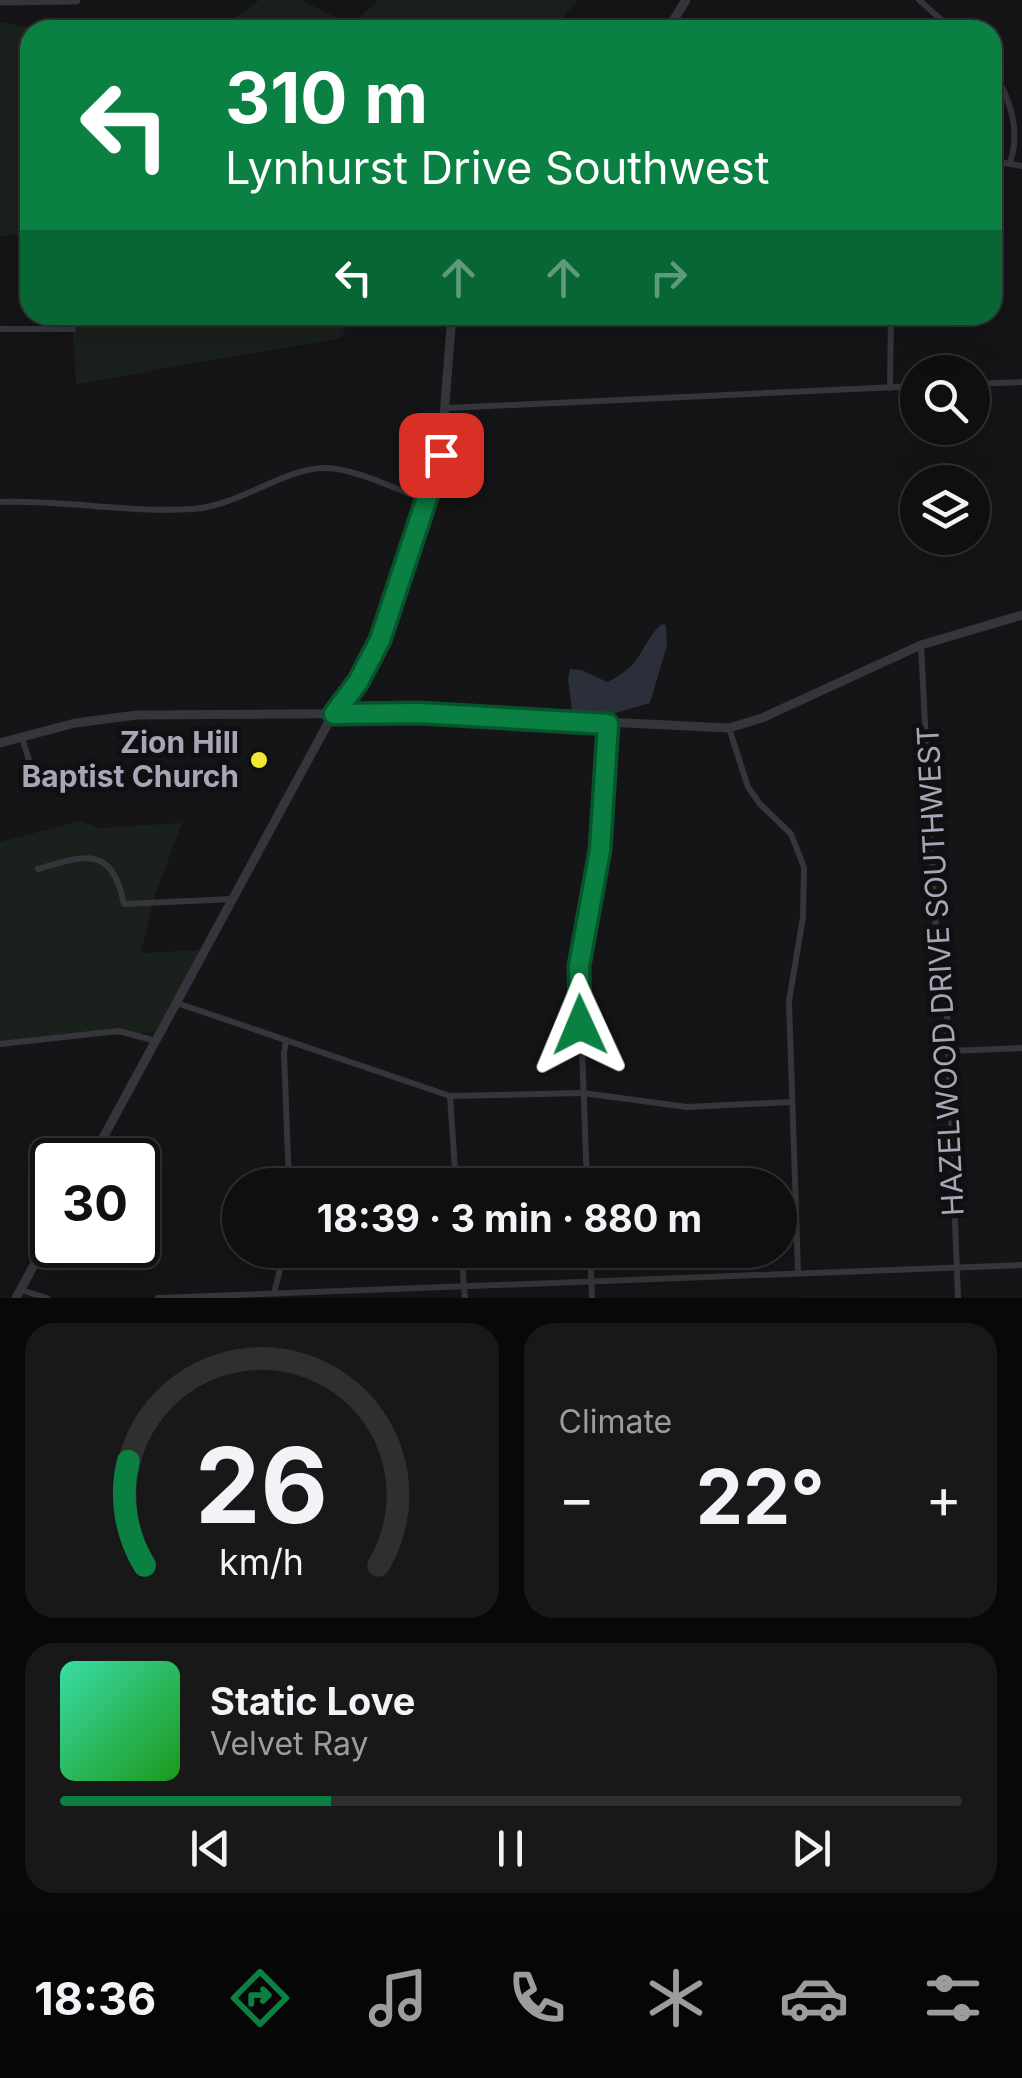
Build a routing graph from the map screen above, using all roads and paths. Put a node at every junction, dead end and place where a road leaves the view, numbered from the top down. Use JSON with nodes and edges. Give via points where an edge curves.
{"nodes":[{"id":1,"x":76,"y":0,"type":"edge"},
{"id":2,"x":919,"y":0,"type":"edge"},
{"id":3,"x":23,"y":1,"type":"edge"},
{"id":4,"x":0,"y":2,"type":"edge"},
{"id":5,"x":942,"y":20,"type":"edge"},
{"id":6,"x":1002,"y":89,"type":"edge"},
{"id":7,"x":1002,"y":162,"type":"edge"},
{"id":8,"x":1010,"y":162,"type":"junction"},
{"id":9,"x":1022,"y":166,"type":"edge"},
{"id":10,"x":451,"y":325,"type":"edge"},
{"id":11,"x":891,"y":325,"type":"edge"},
{"id":12,"x":0,"y":329,"type":"edge"},
{"id":13,"x":72,"y":329,"type":"dead end"},
{"id":14,"x":1022,"y":382,"type":"edge"},
{"id":15,"x":990,"y":383,"type":"edge"},
{"id":16,"x":900,"y":387,"type":"edge"},
{"id":17,"x":890,"y":388,"type":"junction"},
{"id":18,"x":447,"y":408,"type":"junction"},
{"id":19,"x":0,"y":502,"type":"edge"},
{"id":20,"x":428,"y":502,"type":"junction"},
{"id":21,"x":1022,"y":614,"type":"edge"},
{"id":22,"x":921,"y":645,"type":"junction"},
{"id":23,"x":334,"y":714,"type":"junction"},
{"id":24,"x":608,"y":724,"type":"junction"},
{"id":25,"x":729,"y":728,"type":"junction"},
{"id":26,"x":22,"y":737,"type":"junction"},
{"id":27,"x":0,"y":744,"type":"edge"},
{"id":28,"x":36,"y":784,"type":"dead end"},
{"id":29,"x":38,"y":868,"type":"dead end"},
{"id":30,"x":234,"y":899,"type":"junction"},
{"id":31,"x":177,"y":1003,"type":"junction"},
{"id":32,"x":156,"y":1041,"type":"junction"},
{"id":33,"x":286,"y":1041,"type":"junction"},
{"id":34,"x":0,"y":1044,"type":"edge"},
{"id":35,"x":1022,"y":1048,"type":"edge"},
{"id":36,"x":949,"y":1051,"type":"junction"},
{"id":37,"x":583,"y":1093,"type":"junction"},
{"id":38,"x":450,"y":1096,"type":"junction"},
{"id":39,"x":791,"y":1102,"type":"junction"},
{"id":40,"x":103,"y":1138,"type":"edge"},
{"id":41,"x":288,"y":1168,"type":"edge"},
{"id":42,"x":455,"y":1168,"type":"edge"},
{"id":43,"x":586,"y":1168,"type":"edge"},
{"id":44,"x":1022,"y":1264,"type":"edge"},
{"id":45,"x":958,"y":1267,"type":"junction"},
{"id":46,"x":33,"y":1268,"type":"edge"},
{"id":47,"x":281,"y":1268,"type":"edge"},
{"id":48,"x":462,"y":1268,"type":"edge"},
{"id":49,"x":591,"y":1268,"type":"edge"},
{"id":50,"x":798,"y":1271,"type":"junction"},
{"id":51,"x":591,"y":1281,"type":"junction"},
{"id":52,"x":464,"y":1286,"type":"junction"},
{"id":53,"x":19,"y":1294,"type":"edge"},
{"id":54,"x":274,"y":1294,"type":"junction"},
{"id":55,"x":47,"y":1298,"type":"edge"},
{"id":56,"x":158,"y":1298,"type":"edge"},
{"id":57,"x":465,"y":1298,"type":"edge"},
{"id":58,"x":592,"y":1298,"type":"edge"},
{"id":59,"x":958,"y":1298,"type":"edge"}],
"edges":[{"from":1,"to":3,"type":"street"},
{"from":2,"to":5,"type":"street"},
{"from":3,"to":4,"type":"street"},
{"from":6,"to":8,"type":"street","via":[[1014,123]]},
{"from":7,"to":8,"type":"street"},
{"from":8,"to":9,"type":"street"},
{"from":10,"to":18,"type":"street"},
{"from":11,"to":17,"type":"street"},
{"from":12,"to":13,"type":"street"},
{"from":14,"to":15,"type":"street"},
{"from":16,"to":17,"type":"street"},
{"from":17,"to":18,"type":"street"},
{"from":18,"to":20,"type":"street"},
{"from":19,"to":20,"type":"street","via":[[195,509],[324,468]]},
{"from":20,"to":23,"type":"street","via":[[371,660]]},
{"from":21,"to":22,"type":"street"},
{"from":22,"to":25,"type":"street"},
{"from":22,"to":36,"type":"street","name":"HAZELWOOD DRIVE SOUTHWEST"},
{"from":23,"to":24,"type":"street"},
{"from":23,"to":26,"type":"street","via":[[137,715]]},
{"from":23,"to":30,"type":"street"},
{"from":24,"to":25,"type":"street"},
{"from":24,"to":37,"type":"street","via":[[600,850],[579,966]]},
{"from":25,"to":39,"type":"street","via":[[748,787],[792,834],[804,867],[789,1001]]},
{"from":26,"to":27,"type":"street"},
{"from":26,"to":28,"type":"street"},
{"from":29,"to":30,"type":"street","via":[[82,856],[100,860],[119,880],[124,904]]},
{"from":30,"to":31,"type":"street"},
{"from":31,"to":32,"type":"street"},
{"from":31,"to":33,"type":"street"},
{"from":32,"to":34,"type":"street","via":[[119,1031]]},
{"from":32,"to":40,"type":"street"},
{"from":33,"to":38,"type":"street"},
{"from":33,"to":41,"type":"street"},
{"from":35,"to":36,"type":"street"},
{"from":36,"to":45,"type":"street","name":"HAZELWOOD DRIVE SOUTHWEST"},
{"from":37,"to":38,"type":"street"},
{"from":37,"to":39,"type":"street","via":[[687,1107]]},
{"from":37,"to":43,"type":"street"},
{"from":38,"to":42,"type":"street"},
{"from":39,"to":50,"type":"street"},
{"from":44,"to":45,"type":"street"},
{"from":45,"to":50,"type":"street"},
{"from":45,"to":59,"type":"street","name":"HAZELWOOD DRIVE SOUTHWEST"},
{"from":46,"to":53,"type":"street"},
{"from":47,"to":54,"type":"street"},
{"from":48,"to":52,"type":"street"},
{"from":49,"to":51,"type":"street"},
{"from":50,"to":51,"type":"street"},
{"from":51,"to":52,"type":"street"},
{"from":51,"to":58,"type":"street"},
{"from":52,"to":54,"type":"street"},
{"from":52,"to":57,"type":"street"},
{"from":53,"to":55,"type":"street"},
{"from":54,"to":56,"type":"street"}]}
